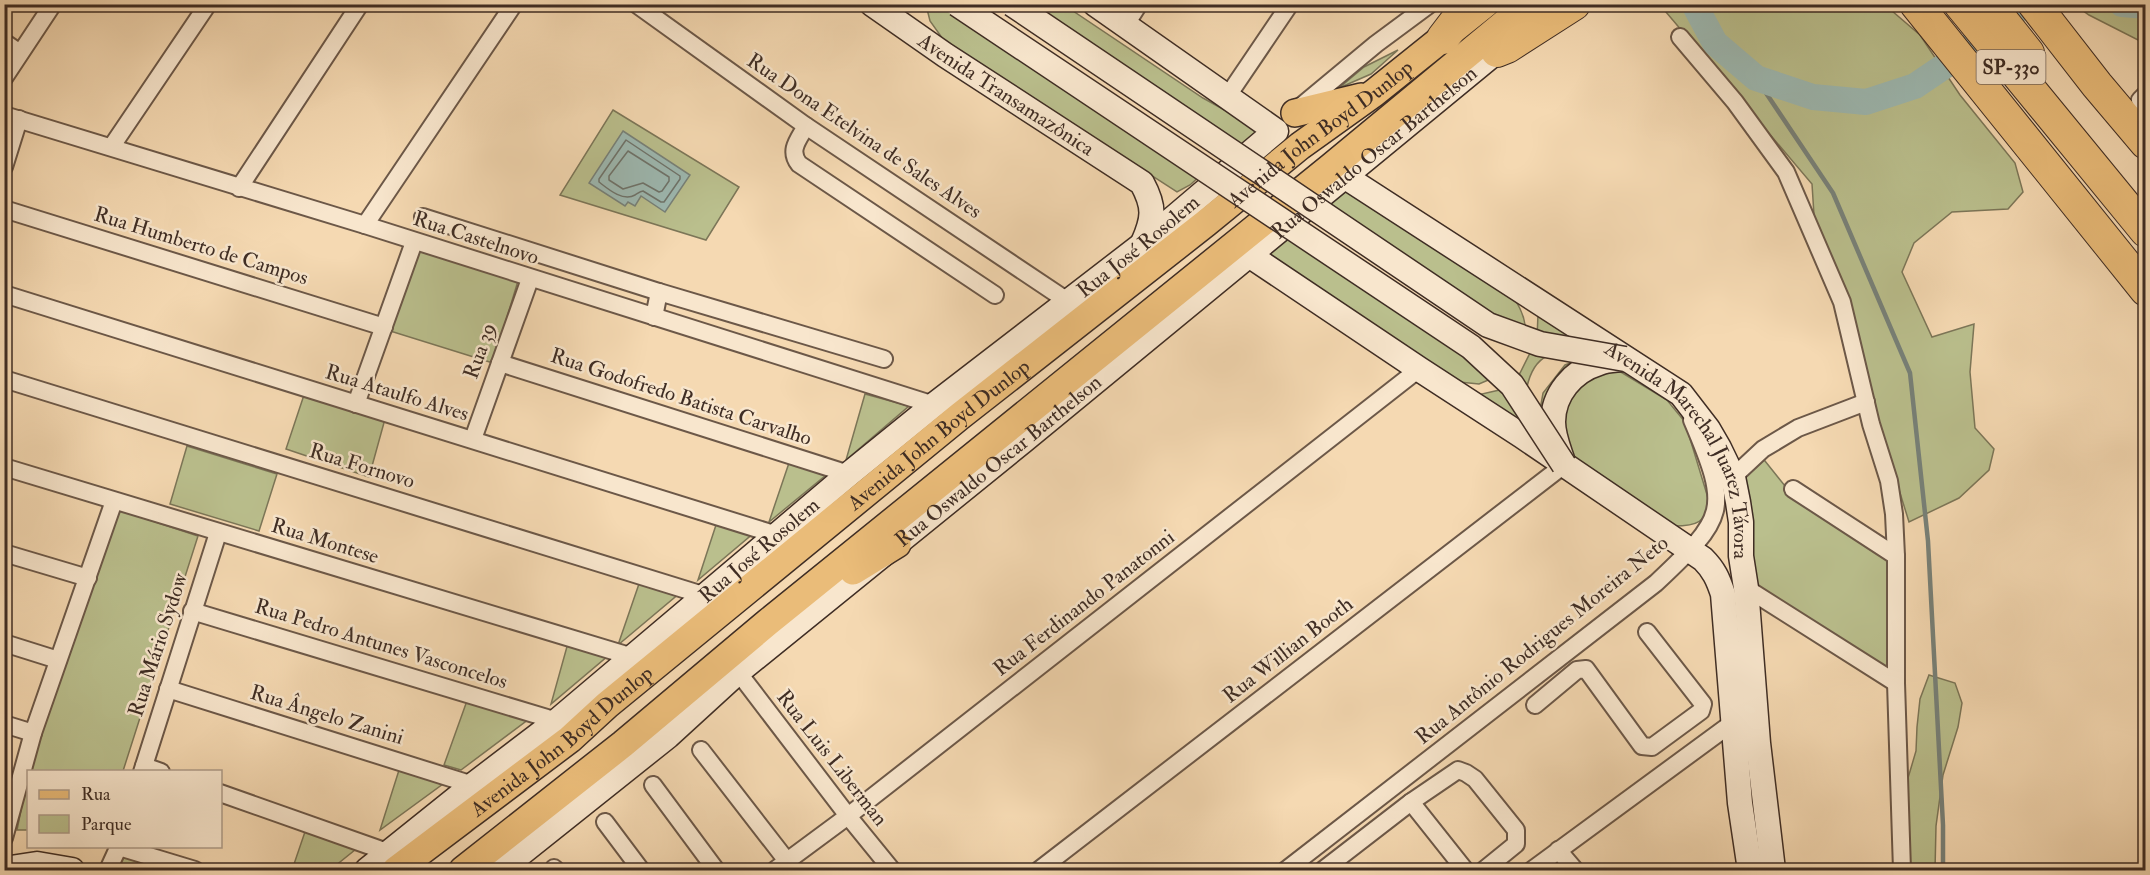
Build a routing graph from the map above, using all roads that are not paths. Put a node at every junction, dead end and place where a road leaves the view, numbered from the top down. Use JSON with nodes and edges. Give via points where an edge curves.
{"nodes":[{"id":1,"x":53,"y":4,"type":"edge"},
{"id":2,"x":208,"y":4,"type":"edge"},
{"id":3,"x":360,"y":4,"type":"edge"},
{"id":4,"x":514,"y":4,"type":"edge"},
{"id":5,"x":636,"y":4,"type":"edge"},
{"id":6,"x":872,"y":4,"type":"edge"},
{"id":7,"x":957,"y":4,"type":"edge"},
{"id":8,"x":1012,"y":4,"type":"edge"},
{"id":9,"x":1095,"y":4,"type":"edge"},
{"id":10,"x":1139,"y":4,"type":"edge"},
{"id":11,"x":1290,"y":4,"type":"edge"},
{"id":12,"x":1430,"y":4,"type":"edge"},
{"id":13,"x":1468,"y":4,"type":"edge"},
{"id":14,"x":1485,"y":4,"type":"edge"},
{"id":15,"x":1528,"y":4,"type":"edge"},
{"id":16,"x":1542,"y":4,"type":"edge"},
{"id":17,"x":1574,"y":4,"type":"edge"},
{"id":18,"x":1910,"y":4,"type":"edge"},
{"id":19,"x":1960,"y":4,"type":"edge"},
{"id":20,"x":1989,"y":4,"type":"edge"},
{"id":21,"x":2034,"y":4,"type":"edge"},
{"id":22,"x":1933,"y":25,"type":"edge"},
{"id":23,"x":1125,"y":26,"type":"junction"},
{"id":24,"x":1680,"y":37,"type":"dead end"},
{"id":25,"x":1443,"y":38,"type":"junction"},
{"id":26,"x":4,"y":42,"type":"edge"},
{"id":27,"x":1497,"y":51,"type":"junction"},
{"id":28,"x":20,"y":53,"type":"junction"},
{"id":29,"x":4,"y":78,"type":"edge"},
{"id":30,"x":1374,"y":93,"type":"junction"},
{"id":31,"x":2145,"y":94,"type":"edge"},
{"id":32,"x":1227,"y":97,"type":"junction"},
{"id":33,"x":2145,"y":113,"type":"edge"},
{"id":34,"x":12,"y":117,"type":"edge"},
{"id":35,"x":1285,"y":122,"type":"junction"},
{"id":36,"x":2072,"y":124,"type":"junction"},
{"id":37,"x":806,"y":126,"type":"junction"},
{"id":38,"x":2145,"y":143,"type":"edge"},
{"id":39,"x":112,"y":146,"type":"junction"},
{"id":40,"x":4,"y":167,"type":"edge"},
{"id":41,"x":1344,"y":176,"type":"junction"},
{"id":42,"x":239,"y":188,"type":"junction"},
{"id":43,"x":2145,"y":198,"type":"edge"},
{"id":44,"x":4,"y":209,"type":"edge"},
{"id":45,"x":423,"y":217,"type":"dead end"},
{"id":46,"x":365,"y":225,"type":"junction"},
{"id":47,"x":2145,"y":231,"type":"edge"},
{"id":48,"x":414,"y":242,"type":"junction"},
{"id":49,"x":1143,"y":244,"type":"junction"},
{"id":50,"x":1249,"y":255,"type":"junction"},
{"id":51,"x":530,"y":279,"type":"junction"},
{"id":52,"x":2145,"y":290,"type":"edge"},
{"id":53,"x":660,"y":292,"type":"junction"},
{"id":54,"x":4,"y":294,"type":"edge"},
{"id":55,"x":995,"y":295,"type":"dead end"},
{"id":56,"x":1069,"y":302,"type":"junction"},
{"id":57,"x":654,"y":317,"type":"junction"},
{"id":58,"x":384,"y":327,"type":"junction"},
{"id":59,"x":884,"y":359,"type":"dead end"},
{"id":60,"x":1625,"y":359,"type":"junction"},
{"id":61,"x":500,"y":363,"type":"junction"},
{"id":62,"x":1419,"y":369,"type":"junction"},
{"id":63,"x":4,"y":379,"type":"edge"},
{"id":64,"x":1681,"y":394,"type":"junction"},
{"id":65,"x":1866,"y":402,"type":"junction"},
{"id":66,"x":356,"y":404,"type":"junction"},
{"id":67,"x":934,"y":405,"type":"junction"},
{"id":68,"x":473,"y":439,"type":"junction"},
{"id":69,"x":1564,"y":465,"type":"junction"},
{"id":70,"x":4,"y":467,"type":"edge"},
{"id":71,"x":849,"y":474,"type":"junction"},
{"id":72,"x":1733,"y":477,"type":"junction"},
{"id":73,"x":1793,"y":489,"type":"dead end"},
{"id":74,"x":114,"y":501,"type":"junction"},
{"id":75,"x":218,"y":533,"type":"junction"},
{"id":76,"x":777,"y":535,"type":"junction"},
{"id":77,"x":897,"y":544,"type":"junction"},
{"id":78,"x":1690,"y":551,"type":"junction"},
{"id":79,"x":4,"y":553,"type":"edge"},
{"id":80,"x":1896,"y":556,"type":"junction"},
{"id":81,"x":88,"y":578,"type":"junction"},
{"id":82,"x":1746,"y":588,"type":"junction"},
{"id":83,"x":706,"y":596,"type":"junction"},
{"id":84,"x":192,"y":611,"type":"junction"},
{"id":85,"x":767,"y":623,"type":"junction"},
{"id":86,"x":1647,"y":632,"type":"dead end"},
{"id":87,"x":4,"y":643,"type":"edge"},
{"id":88,"x":633,"y":657,"type":"junction"},
{"id":89,"x":58,"y":660,"type":"junction"},
{"id":90,"x":738,"y":672,"type":"junction"},
{"id":91,"x":1896,"y":683,"type":"junction"},
{"id":92,"x":168,"y":689,"type":"junction"},
{"id":93,"x":1535,"y":705,"type":"dead end"},
{"id":94,"x":1754,"y":708,"type":"junction"},
{"id":95,"x":557,"y":721,"type":"junction"},
{"id":96,"x":1733,"y":722,"type":"junction"},
{"id":97,"x":4,"y":724,"type":"edge"},
{"id":98,"x":33,"y":733,"type":"junction"},
{"id":99,"x":1642,"y":746,"type":"junction"},
{"id":100,"x":701,"y":750,"type":"dead end"},
{"id":101,"x":143,"y":769,"type":"edge"},
{"id":102,"x":1666,"y":772,"type":"junction"},
{"id":103,"x":473,"y":784,"type":"junction"},
{"id":104,"x":653,"y":785,"type":"dead end"},
{"id":105,"x":222,"y":794,"type":"edge"},
{"id":106,"x":1411,"y":802,"type":"junction"},
{"id":107,"x":8,"y":809,"type":"edge"},
{"id":108,"x":848,"y":816,"type":"junction"},
{"id":109,"x":1353,"y":819,"type":"junction"},
{"id":110,"x":605,"y":822,"type":"dead end"},
{"id":111,"x":1367,"y":836,"type":"junction"},
{"id":112,"x":4,"y":838,"type":"edge"},
{"id":113,"x":119,"y":848,"type":"edge"},
{"id":114,"x":122,"y":848,"type":"edge"},
{"id":115,"x":1558,"y":850,"type":"junction"},
{"id":116,"x":393,"y":862,"type":"edge"},
{"id":117,"x":781,"y":866,"type":"edge"},
{"id":118,"x":4,"y":868,"type":"edge"},
{"id":119,"x":1327,"y":869,"type":"edge"},
{"id":120,"x":72,"y":870,"type":"edge"},
{"id":121,"x":108,"y":870,"type":"edge"},
{"id":122,"x":195,"y":870,"type":"edge"},
{"id":123,"x":367,"y":870,"type":"edge"},
{"id":124,"x":463,"y":870,"type":"edge"},
{"id":125,"x":500,"y":870,"type":"edge"},
{"id":126,"x":640,"y":870,"type":"edge"},
{"id":127,"x":716,"y":870,"type":"edge"},
{"id":128,"x":892,"y":870,"type":"edge"},
{"id":129,"x":1039,"y":870,"type":"edge"},
{"id":130,"x":1286,"y":870,"type":"edge"},
{"id":131,"x":1465,"y":870,"type":"edge"},
{"id":132,"x":1484,"y":870,"type":"edge"},
{"id":133,"x":1532,"y":870,"type":"edge"},
{"id":134,"x":1575,"y":870,"type":"edge"},
{"id":135,"x":1750,"y":870,"type":"edge"},
{"id":136,"x":1773,"y":870,"type":"edge"},
{"id":137,"x":1902,"y":870,"type":"edge"}],
"edges":[{"from":1,"to":28,"type":"street"},
{"from":2,"to":39,"type":"street"},
{"from":3,"to":42,"type":"street"},
{"from":4,"to":46,"type":"street"},
{"from":5,"to":37,"type":"street","name":"Rua Dona Etelvina de Sales Alves"},
{"from":6,"to":49,"type":"street","name":"Avenida Transamazônica","via":[[1142,183],[1152,209]]},
{"from":7,"to":69,"type":"street","bridge":true,"via":[[1471,347],[1512,385]]},
{"from":8,"to":60,"type":"street","bridge":true,"via":[[1488,325],[1540,344]]},
{"from":9,"to":23,"type":"street"},
{"from":10,"to":23,"type":"street"},
{"from":11,"to":32,"type":"street"},
{"from":12,"to":35,"type":"street","name":"Rua José Rosolem","via":[[1319,90]]},
{"from":13,"to":25,"type":"highway"},
{"from":14,"to":25,"type":"main road","name":"Avenida John Boyd Dunlop"},
{"from":15,"to":85,"type":"main road","name":"Avenida John Boyd Dunlop"},
{"from":16,"to":27,"type":"main road"},
{"from":17,"to":27,"type":"highway"},
{"from":18,"to":22,"type":"highway"},
{"from":19,"to":36,"type":"highway","number":"SP-330"},
{"from":20,"to":36,"type":"highway","number":"SP-330"},
{"from":21,"to":38,"type":"highway"},
{"from":22,"to":52,"type":"highway"},
{"from":23,"to":32,"type":"street"},
{"from":24,"to":65,"type":"street","via":[[1735,102],[1786,172],[1842,303]]},
{"from":25,"to":30,"type":"main road","name":"Avenida John Boyd Dunlop"},
{"from":26,"to":28,"type":"street"},
{"from":27,"to":41,"type":"street","name":"Rua Oswaldo Oscar Barthelson"},
{"from":28,"to":29,"type":"street"},
{"from":30,"to":35,"type":"main road"},
{"from":30,"to":116,"type":"main road","name":"Avenida John Boyd Dunlop","via":[[1300,146],[951,424],[570,739]]},
{"from":31,"to":33,"type":"street","via":[[2140,100]]},
{"from":32,"to":35,"type":"street"},
{"from":34,"to":39,"type":"street","name":"Rua Castelnovo"},
{"from":34,"to":40,"type":"street"},
{"from":35,"to":49,"type":"street","name":"Rua José Rosolem"},
{"from":36,"to":43,"type":"highway","number":"SP-330"},
{"from":36,"to":47,"type":"highway","number":"SP-330"},
{"from":37,"to":55,"type":"street","via":[[793,150],[798,164]]},
{"from":37,"to":56,"type":"street","name":"Rua Dona Etelvina de Sales Alves"},
{"from":39,"to":42,"type":"street","name":"Rua Castelnovo"},
{"from":41,"to":50,"type":"street","name":"Rua Oswaldo Oscar Barthelson"},
{"from":41,"to":60,"type":"street","name":"Avenida Marechal Juarez Távora"},
{"from":42,"to":46,"type":"street","name":"Rua Castelnovo"},
{"from":44,"to":58,"type":"street","name":"Rua Humberto de Campos"},
{"from":45,"to":53,"type":"street"},
{"from":46,"to":48,"type":"street","name":"Rua Castelnovo"},
{"from":48,"to":51,"type":"street","name":"Rua Castelnovo"},
{"from":48,"to":58,"type":"street"},
{"from":49,"to":56,"type":"street","name":"Rua José Rosolem"},
{"from":50,"to":62,"type":"street","name":"Avenida Marechal Juarez Távora"},
{"from":50,"to":77,"type":"street","name":"Rua Oswaldo Oscar Barthelson"},
{"from":51,"to":57,"type":"street","name":"Rua Castelnovo"},
{"from":51,"to":61,"type":"street","name":"Rua 39"},
{"from":53,"to":57,"type":"street"},
{"from":53,"to":59,"type":"street"},
{"from":54,"to":66,"type":"street","name":"Rua Ataulfo Alves"},
{"from":56,"to":67,"type":"street","name":"Rua José Rosolem"},
{"from":57,"to":67,"type":"street","name":"Rua Castelnovo"},
{"from":58,"to":66,"type":"street"},
{"from":60,"to":64,"type":"street","name":"Avenida Marechal Juarez Távora"},
{"from":60,"to":69,"type":"street","via":[[1600,362],[1566,384],[1556,402],[1553,422]]},
{"from":61,"to":68,"type":"street","name":"Rua 39"},
{"from":61,"to":71,"type":"street","name":"Rua Godofredo Batista Carvalho"},
{"from":62,"to":69,"type":"street","name":"Avenida Marechal Juarez Távora"},
{"from":62,"to":108,"type":"street","name":"Rua Ferdinando Panatonni"},
{"from":63,"to":83,"type":"street","name":"Rua Fornovo"},
{"from":64,"to":72,"type":"street","name":"Avenida Marechal Juarez Távora","via":[[1708,429]]},
{"from":64,"to":78,"type":"street","name":"Rua Antônio Rodrigues Moreira Neto","via":[[1712,466],[1718,502],[1706,533]]},
{"from":65,"to":72,"type":"street","via":[[1798,428],[1763,449]]},
{"from":65,"to":80,"type":"street","via":[[1889,481]]},
{"from":66,"to":68,"type":"street","name":"Rua Ataulfo Alves"},
{"from":67,"to":71,"type":"street","name":"Rua José Rosolem"},
{"from":68,"to":76,"type":"street","name":"Rua Ataulfo Alves"},
{"from":69,"to":78,"type":"street","name":"Avenida Marechal Juarez Távora"},
{"from":69,"to":129,"type":"street","name":"Rua Willian Booth"},
{"from":70,"to":74,"type":"street","name":"Rua Montese"},
{"from":71,"to":76,"type":"street","name":"Rua José Rosolem"},
{"from":72,"to":82,"type":"street","name":"Avenida Marechal Juarez Távora"},
{"from":73,"to":80,"type":"street"},
{"from":74,"to":75,"type":"street","name":"Rua Montese"},
{"from":74,"to":81,"type":"street"},
{"from":75,"to":84,"type":"street","name":"Rua Mário Sydow"},
{"from":75,"to":88,"type":"street","name":"Rua Montese"},
{"from":76,"to":83,"type":"street","name":"Rua José Rosolem"},
{"from":77,"to":85,"type":"main road"},
{"from":77,"to":90,"type":"street","name":"Rua Oswaldo Oscar Barthelson"},
{"from":78,"to":96,"type":"street","name":"Avenida Marechal Juarez Távora","via":[[1713,569],[1723,594]]},
{"from":78,"to":109,"type":"street","name":"Rua Antônio Rodrigues Moreira Neto","via":[[1656,583]]},
{"from":79,"to":81,"type":"street"},
{"from":80,"to":91,"type":"street"},
{"from":81,"to":89,"type":"street"},
{"from":82,"to":91,"type":"street"},
{"from":82,"to":94,"type":"street","name":"Avenida Marechal Juarez Távora"},
{"from":83,"to":88,"type":"street","name":"Rua José Rosolem"},
{"from":84,"to":92,"type":"street","name":"Rua Mário Sydow"},
{"from":84,"to":95,"type":"street","name":"Rua Pedro Antunes Vasconcelos"},
{"from":85,"to":124,"type":"main road","name":"Avenida John Boyd Dunlop","via":[[623,744]]},
{"from":86,"to":99,"type":"street","via":[[1703,707],[1652,747]]},
{"from":87,"to":89,"type":"street"},
{"from":88,"to":95,"type":"street","name":"Rua José Rosolem"},
{"from":89,"to":98,"type":"street"},
{"from":90,"to":108,"type":"street","name":"Rua Luis Liberman"},
{"from":90,"to":125,"type":"street","name":"Rua Oswaldo Oscar Barthelson","via":[[668,736]]},
{"from":91,"to":137,"type":"street"},
{"from":92,"to":101,"type":"street","name":"Rua Mário Sydow"},
{"from":92,"to":103,"type":"street","name":"Rua Ângelo Zanini"},
{"from":93,"to":99,"type":"street","via":[[1577,670],[1586,669]]},
{"from":94,"to":96,"type":"street"},
{"from":94,"to":136,"type":"street","name":"Avenida Marechal Juarez Távora"},
{"from":95,"to":103,"type":"street","name":"Rua José Rosolem"},
{"from":96,"to":102,"type":"street"},
{"from":96,"to":135,"type":"street","name":"Avenida Marechal Juarez Távora"},
{"from":97,"to":98,"type":"street"},
{"from":98,"to":107,"type":"street"},
{"from":99,"to":102,"type":"street"},
{"from":100,"to":117,"type":"street"},
{"from":102,"to":115,"type":"street"},
{"from":103,"to":116,"type":"street","name":"Rua José Rosolem"},
{"from":104,"to":127,"type":"street"},
{"from":105,"to":116,"type":"street"},
{"from":106,"to":111,"type":"street"},
{"from":106,"to":131,"type":"street"},
{"from":106,"to":132,"type":"street","via":[[1453,772],[1460,770],[1475,779],[1516,830],[1517,837],[1512,849]]},
{"from":107,"to":112,"type":"street"},
{"from":108,"to":117,"type":"street","name":"Rua Ferdinando Panatonni"},
{"from":108,"to":128,"type":"street","name":"Rua Luis Liberman"},
{"from":109,"to":111,"type":"street"},
{"from":109,"to":130,"type":"street","name":"Rua Antônio Rodrigues Moreira Neto"},
{"from":110,"to":126,"type":"street"},
{"from":111,"to":119,"type":"street"},
{"from":113,"to":121,"type":"street"},
{"from":114,"to":122,"type":"street"},
{"from":115,"to":133,"type":"street"},
{"from":115,"to":134,"type":"street"},
{"from":116,"to":123,"type":"street","name":"Rua José Rosolem"},
{"from":118,"to":120,"type":"street","via":[[36,864]]}]}
